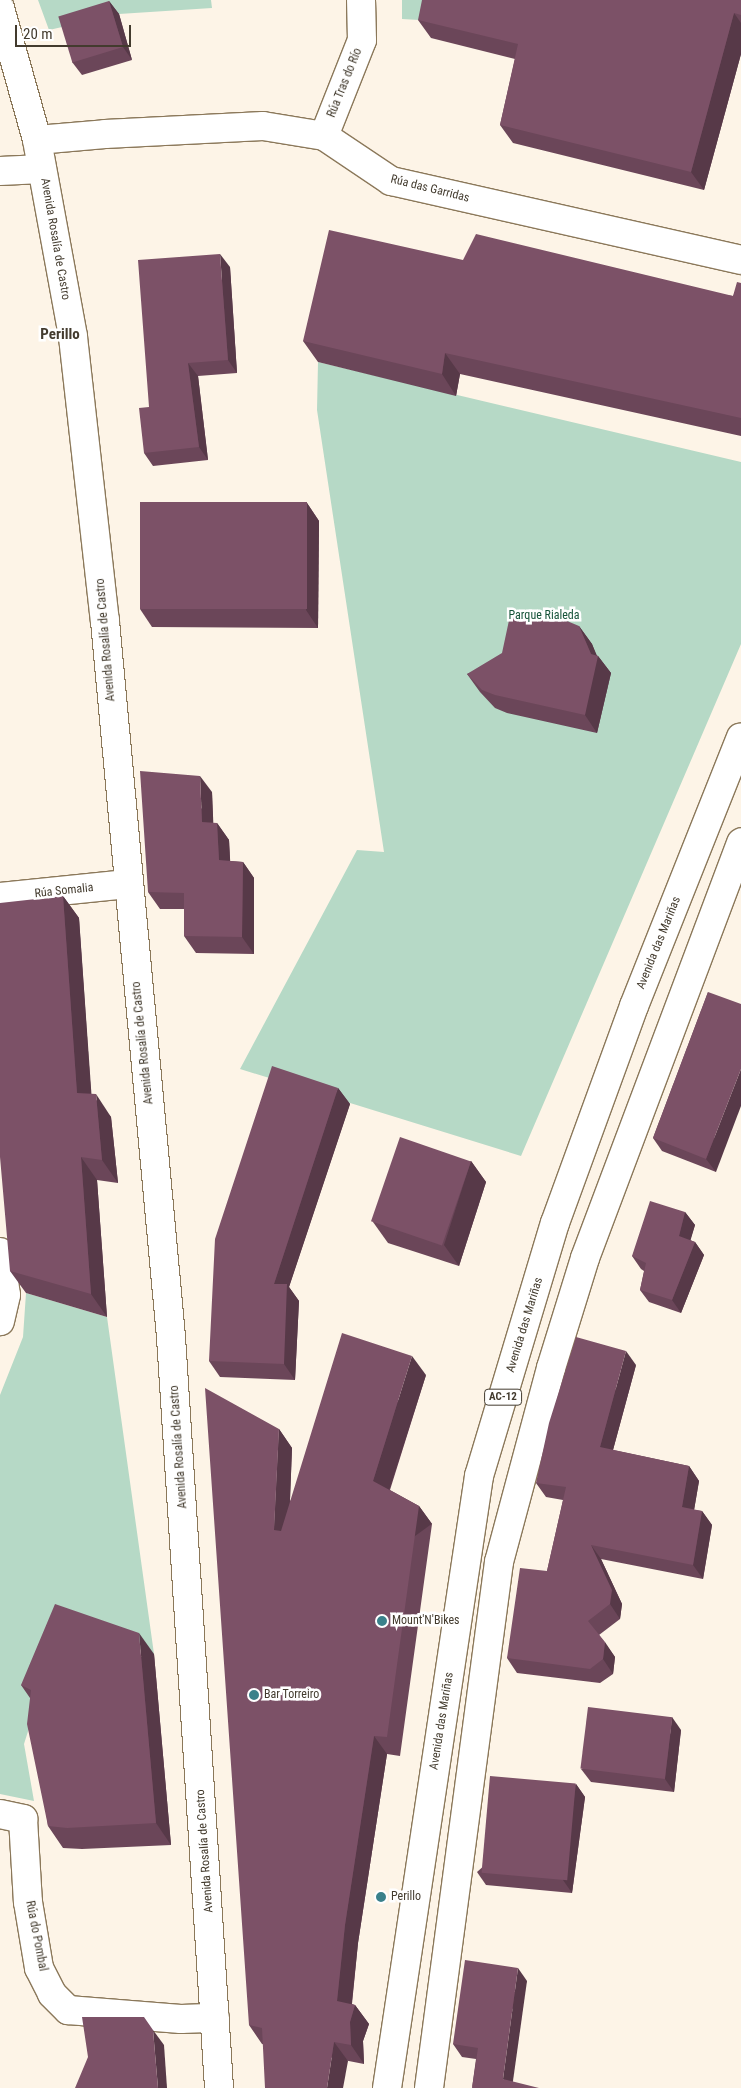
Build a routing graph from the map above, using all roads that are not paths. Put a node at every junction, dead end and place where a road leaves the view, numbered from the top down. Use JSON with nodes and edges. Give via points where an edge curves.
{"nodes":[{"id":1,"x":361,"y":0,"type":"edge"},
{"id":2,"x":0,"y":8,"type":"edge"},
{"id":3,"x":324,"y":136,"type":"junction"},
{"id":4,"x":37,"y":140,"type":"junction"},
{"id":5,"x":42,"y":169,"type":"junction"},
{"id":6,"x":0,"y":171,"type":"edge"},
{"id":7,"x":741,"y":260,"type":"edge"},
{"id":8,"x":741,"y":737,"type":"edge"},
{"id":9,"x":741,"y":842,"type":"edge"},
{"id":10,"x":128,"y":884,"type":"junction"},
{"id":11,"x":0,"y":897,"type":"edge"},
{"id":12,"x":0,"y":1252,"type":"edge"},
{"id":13,"x":0,"y":1321,"type":"edge"},
{"id":14,"x":0,"y":1814,"type":"edge"},
{"id":15,"x":215,"y":2018,"type":"junction"},
{"id":16,"x":219,"y":2088,"type":"edge"},
{"id":17,"x":386,"y":2088,"type":"edge"},
{"id":18,"x":429,"y":2088,"type":"edge"}],
"edges":[{"from":1,"to":3,"type":"main road","name":"Rúa Tras do Río","via":[[362,40]]},
{"from":2,"to":4,"type":"main road","name":"Avenida Rosalía de Castro"},
{"from":3,"to":4,"type":"main road","name":"Rúa das Garridas","via":[[264,126]]},
{"from":3,"to":7,"type":"main road","name":"Rúa das Garridas","via":[[390,182]]},
{"from":4,"to":5,"type":"main road","name":"Avenida Rosalía de Castro"},
{"from":5,"to":6,"type":"main road"},
{"from":5,"to":10,"type":"main road","name":"Avenida Rosalía de Castro","via":[[73,337],[105,621]]},
{"from":8,"to":17,"type":"main road","name":"Avenida das Mariñas","number":"AC-12","via":[[634,1006],[555,1222],[480,1476]]},
{"from":9,"to":18,"type":"main road","number":"AC-12","via":[[585,1258],[551,1368],[499,1562]]},
{"from":10,"to":11,"type":"main road","name":"Rúa Somalia"},
{"from":10,"to":15,"type":"main road","name":"Avenida Rosalía de Castro","via":[[172,1346]]},
{"from":12,"to":13,"type":"main road","via":[[6,1295]]},
{"from":14,"to":15,"type":"main road","name":"Rúa do Pombal","via":[[23,1819],[28,1902],[40,1968],[52,1994],[68,2010],[181,2019]]},
{"from":15,"to":16,"type":"main road","name":"Avenida Rosalía de Castro"}]}
